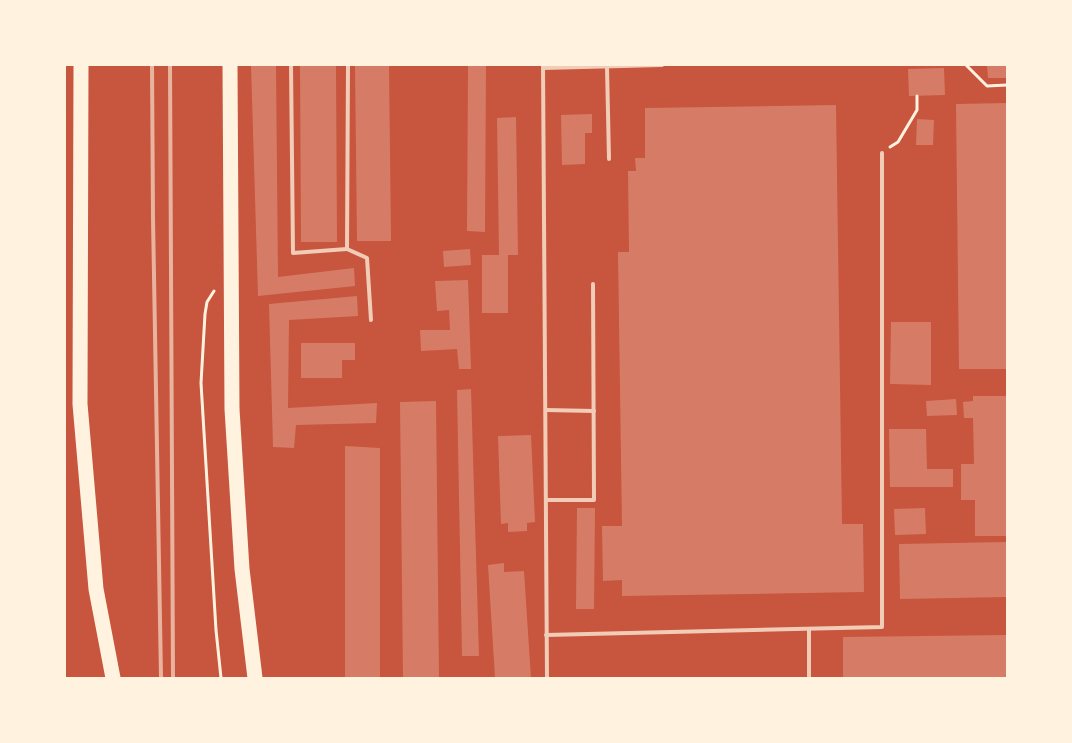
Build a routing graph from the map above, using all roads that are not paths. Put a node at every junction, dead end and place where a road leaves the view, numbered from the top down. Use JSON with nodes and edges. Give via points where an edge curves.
{"nodes":[{"id":1,"x":82,"y":65,"type":"edge"},
{"id":2,"x":230,"y":65,"type":"edge"},
{"id":3,"x":291,"y":65,"type":"edge"},
{"id":4,"x":348,"y":65,"type":"edge"},
{"id":5,"x":662,"y":65,"type":"edge"},
{"id":6,"x":543,"y":67,"type":"edge"},
{"id":7,"x":607,"y":67,"type":"junction"},
{"id":8,"x":882,"y":153,"type":"road end"},
{"id":9,"x":608,"y":158,"type":"dead end"},
{"id":10,"x":347,"y":249,"type":"junction"},
{"id":11,"x":593,"y":284,"type":"dead end"},
{"id":12,"x":371,"y":320,"type":"dead end"},
{"id":13,"x":546,"y":410,"type":"junction"},
{"id":14,"x":594,"y":411,"type":"junction"},
{"id":15,"x":546,"y":500,"type":"junction"},
{"id":16,"x":809,"y":629,"type":"junction"},
{"id":17,"x":546,"y":635,"type":"junction"},
{"id":18,"x":113,"y":678,"type":"edge"},
{"id":19,"x":254,"y":678,"type":"edge"},
{"id":20,"x":547,"y":678,"type":"edge"},
{"id":21,"x":809,"y":678,"type":"edge"}],
"edges":[{"from":1,"to":18,"type":"highway","via":[[80,404],[96,588]]},
{"from":2,"to":19,"type":"highway","via":[[232,409],[242,569]]},
{"from":3,"to":10,"type":"lane","via":[[293,253]]},
{"from":4,"to":10,"type":"lane"},
{"from":5,"to":7,"type":"lane"},
{"from":6,"to":7,"type":"lane"},
{"from":6,"to":13,"type":"lane"},
{"from":7,"to":9,"type":"lane"},
{"from":8,"to":16,"type":"lane","via":[[882,627]]},
{"from":10,"to":12,"type":"lane","via":[[367,258]]},
{"from":11,"to":14,"type":"lane"},
{"from":13,"to":14,"type":"lane"},
{"from":13,"to":15,"type":"lane"},
{"from":14,"to":15,"type":"lane","via":[[594,500]]},
{"from":15,"to":17,"type":"lane"},
{"from":16,"to":17,"type":"lane"},
{"from":16,"to":21,"type":"lane"},
{"from":17,"to":20,"type":"lane"}]}
